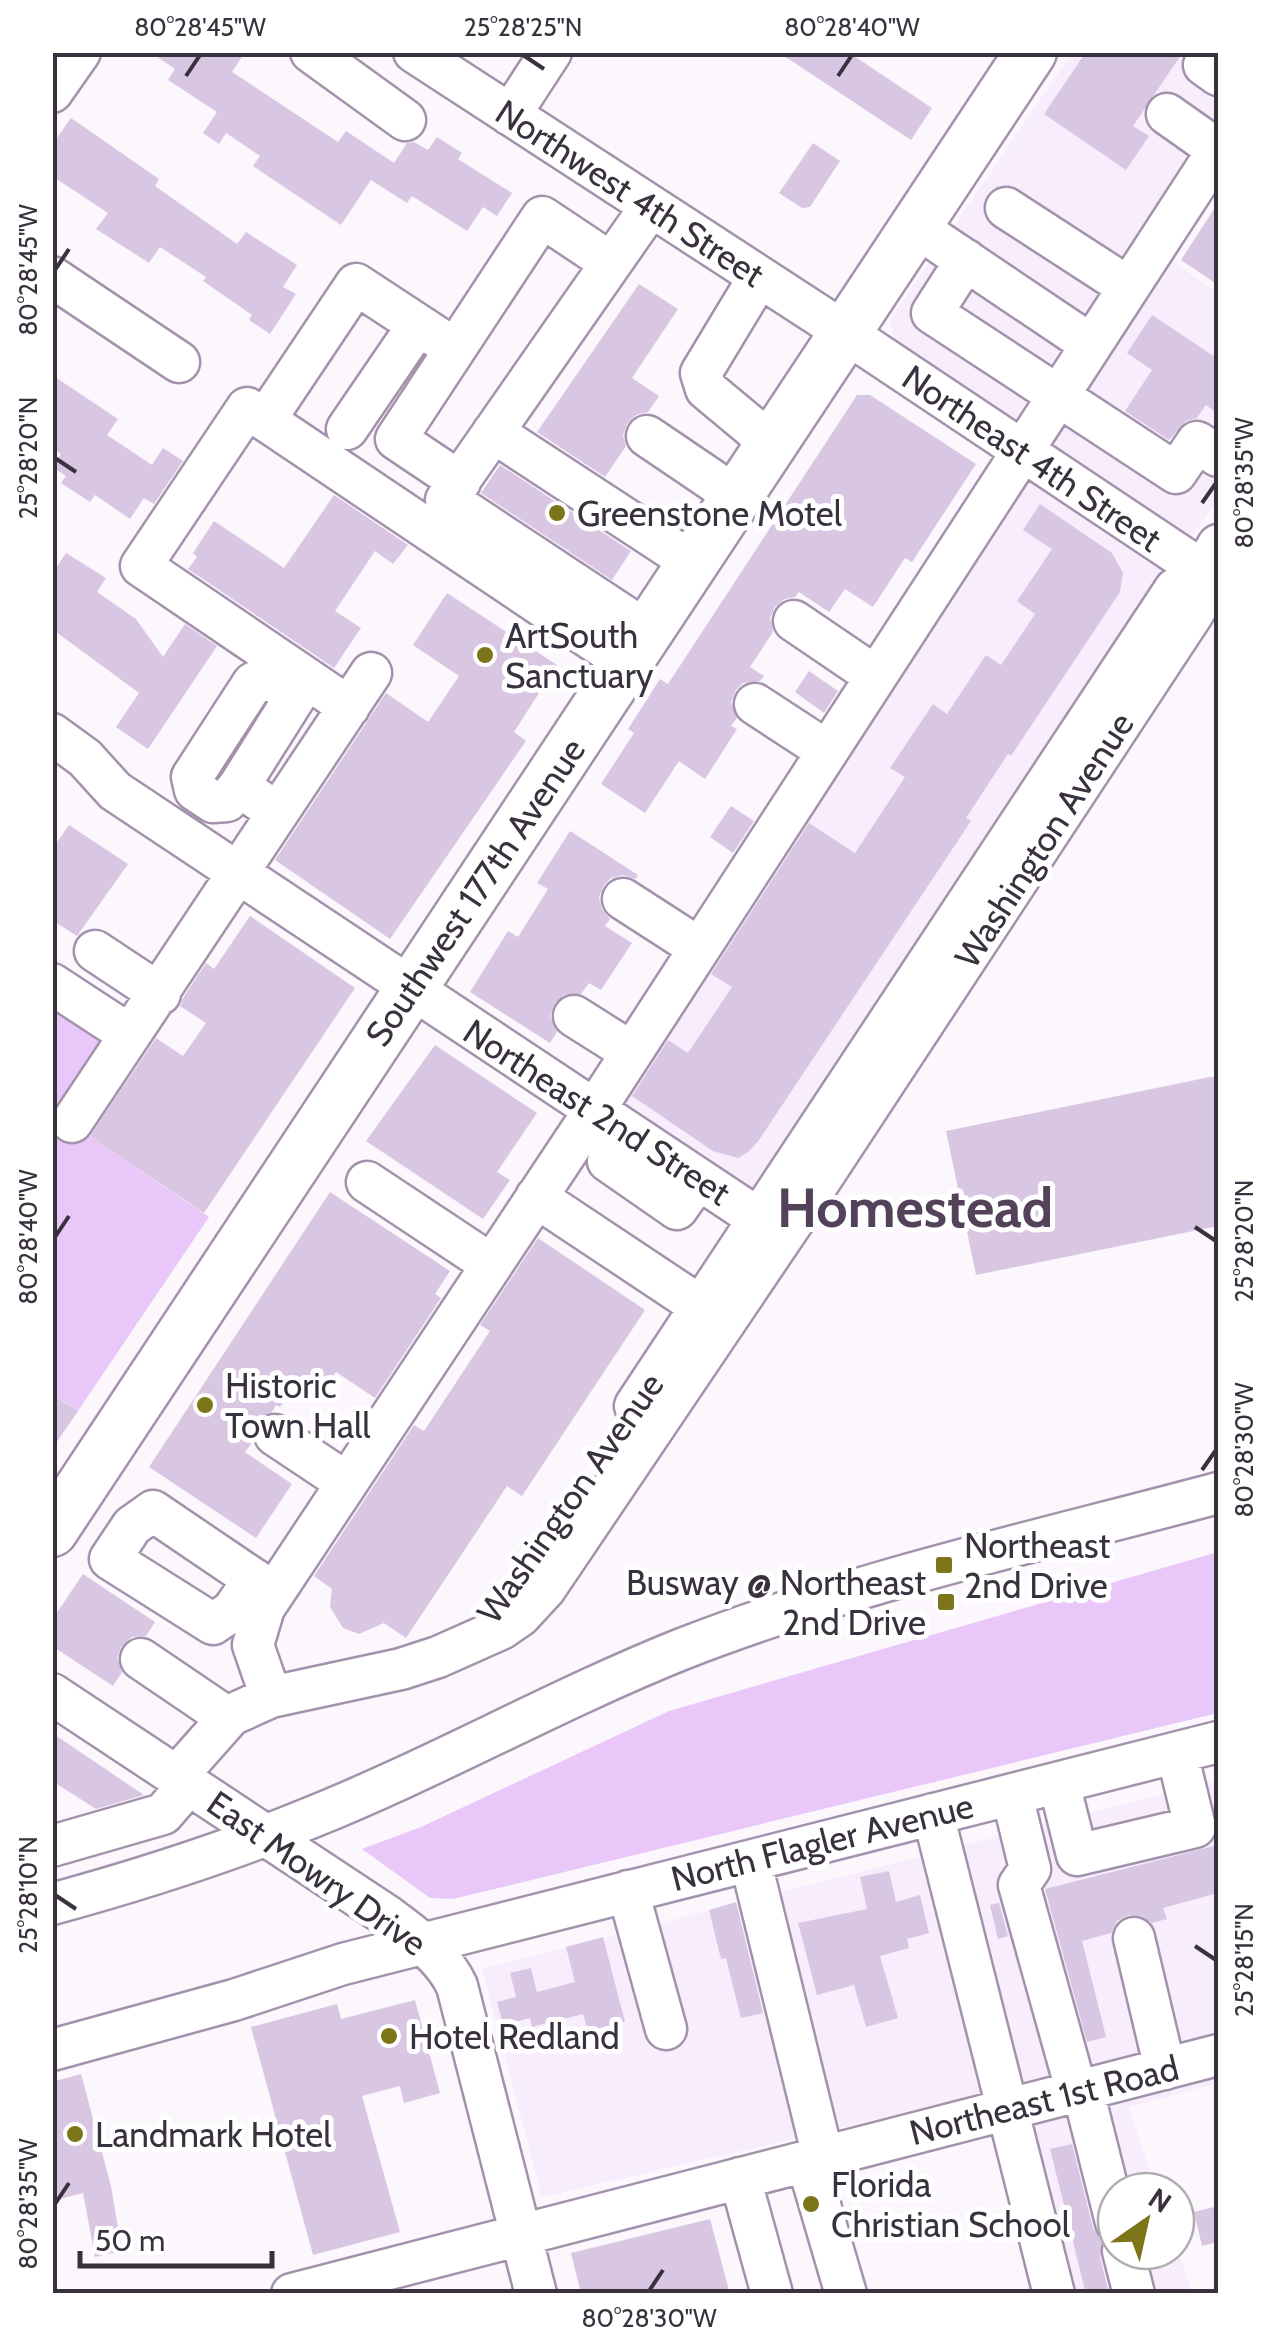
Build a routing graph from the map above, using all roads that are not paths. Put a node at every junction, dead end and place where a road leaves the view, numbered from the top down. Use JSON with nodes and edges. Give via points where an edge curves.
{"nodes":[{"id":1,"x":80,"y":52,"type":"edge"},
{"id":2,"x":311,"y":52,"type":"edge"},
{"id":3,"x":414,"y":52,"type":"edge"},
{"id":4,"x":551,"y":52,"type":"edge"},
{"id":5,"x":1031,"y":52,"type":"edge"},
{"id":6,"x":52,"y":92,"type":"edge"},
{"id":7,"x":1167,"y":114,"type":"dead end"},
{"id":8,"x":510,"y":115,"type":"junction"},
{"id":9,"x":406,"y":120,"type":"dead end"},
{"id":10,"x":1218,"y":150,"type":"edge"},
{"id":11,"x":651,"y":206,"type":"junction"},
{"id":12,"x":1006,"y":208,"type":"dead end"},
{"id":13,"x":916,"y":227,"type":"junction"},
{"id":14,"x":966,"y":260,"type":"junction"},
{"id":15,"x":611,"y":263,"type":"junction"},
{"id":16,"x":759,"y":277,"type":"junction"},
{"id":17,"x":52,"y":278,"type":"edge"},
{"id":18,"x":1128,"y":288,"type":"junction"},
{"id":19,"x":418,"y":324,"type":"junction"},
{"id":20,"x":846,"y":333,"type":"junction"},
{"id":21,"x":1090,"y":344,"type":"junction"},
{"id":22,"x":456,"y":349,"type":"junction"},
{"id":23,"x":178,"y":362,"type":"dead end"},
{"id":24,"x":1056,"y":396,"type":"junction"},
{"id":25,"x":256,"y":414,"type":"junction"},
{"id":26,"x":347,"y":429,"type":"dead end"},
{"id":27,"x":493,"y":432,"type":"junction"},
{"id":28,"x":647,"y":436,"type":"dead end"},
{"id":29,"x":772,"y":444,"type":"junction"},
{"id":30,"x":1021,"y":450,"type":"junction"},
{"id":31,"x":1218,"y":456,"type":"edge"},
{"id":32,"x":737,"y":497,"type":"junction"},
{"id":33,"x":445,"y":503,"type":"junction"},
{"id":34,"x":693,"y":564,"type":"junction"},
{"id":35,"x":1213,"y":566,"type":"edge"},
{"id":36,"x":794,"y":621,"type":"dead end"},
{"id":37,"x":638,"y":647,"type":"junction"},
{"id":38,"x":371,"y":673,"type":"dead end"},
{"id":39,"x":874,"y":676,"type":"junction"},
{"id":40,"x":755,"y":704,"type":"dead end"},
{"id":41,"x":348,"y":707,"type":"junction"},
{"id":42,"x":52,"y":734,"type":"edge"},
{"id":43,"x":826,"y":751,"type":"junction"},
{"id":44,"x":52,"y":769,"type":"edge"},
{"id":45,"x":192,"y":776,"type":"junction"},
{"id":46,"x":239,"y":786,"type":"junction"},
{"id":47,"x":128,"y":800,"type":"junction"},
{"id":48,"x":278,"y":814,"type":"junction"},
{"id":49,"x":238,"y":873,"type":"junction"},
{"id":50,"x":622,"y":899,"type":"dead end"},
{"id":51,"x":698,"y":948,"type":"junction"},
{"id":52,"x":95,"y":951,"type":"dead end"},
{"id":53,"x":52,"y":984,"type":"edge"},
{"id":54,"x":410,"y":990,"type":"junction"},
{"id":55,"x":160,"y":994,"type":"junction"},
{"id":56,"x":574,"y":1016,"type":"dead end"},
{"id":57,"x":130,"y":1035,"type":"junction"},
{"id":58,"x":631,"y":1052,"type":"junction"},
{"id":59,"x":606,"y":1119,"type":"junction"},
{"id":60,"x":72,"y":1122,"type":"dead end"},
{"id":61,"x":367,"y":1182,"type":"dead end"},
{"id":62,"x":536,"y":1197,"type":"junction"},
{"id":63,"x":771,"y":1227,"type":"junction"},
{"id":64,"x":492,"y":1265,"type":"junction"},
{"id":65,"x":713,"y":1315,"type":"junction"},
{"id":66,"x":275,"y":1435,"type":"dead end"},
{"id":67,"x":347,"y":1483,"type":"junction"},
{"id":68,"x":1218,"y":1493,"type":"edge"},
{"id":69,"x":52,"y":1531,"type":"edge"},
{"id":70,"x":141,"y":1658,"type":"dead end"},
{"id":71,"x":52,"y":1694,"type":"edge"},
{"id":72,"x":272,"y":1697,"type":"junction"},
{"id":73,"x":228,"y":1718,"type":"junction"},
{"id":74,"x":1218,"y":1742,"type":"edge"},
{"id":75,"x":1177,"y":1752,"type":"junction"},
{"id":76,"x":183,"y":1780,"type":"junction"},
{"id":77,"x":1058,"y":1783,"type":"junction"},
{"id":78,"x":1012,"y":1794,"type":"junction"},
{"id":79,"x":932,"y":1814,"type":"junction"},
{"id":80,"x":266,"y":1835,"type":"junction"},
{"id":81,"x":52,"y":1846,"type":"edge"},
{"id":82,"x":751,"y":1863,"type":"junction"},
{"id":83,"x":628,"y":1891,"type":"junction"},
{"id":84,"x":52,"y":1904,"type":"edge"},
{"id":85,"x":1134,"y":1938,"type":"dead end"},
{"id":86,"x":425,"y":1945,"type":"junction"},
{"id":87,"x":666,"y":2028,"type":"dead end"},
{"id":88,"x":52,"y":2050,"type":"edge"},
{"id":89,"x":1218,"y":2055,"type":"edge"},
{"id":90,"x":1165,"y":2069,"type":"junction"},
{"id":91,"x":1080,"y":2092,"type":"junction"},
{"id":92,"x":1008,"y":2110,"type":"junction"},
{"id":93,"x":815,"y":2159,"type":"junction"},
{"id":94,"x":1102,"y":2171,"type":"edge"},
{"id":95,"x":740,"y":2178,"type":"junction"},
{"id":96,"x":521,"y":2233,"type":"junction"},
{"id":97,"x":292,"y":2294,"type":"edge"},
{"id":98,"x":536,"y":2294,"type":"edge"},
{"id":99,"x":772,"y":2294,"type":"edge"},
{"id":100,"x":846,"y":2294,"type":"edge"},
{"id":101,"x":1054,"y":2294,"type":"edge"}],
"edges":[{"from":1,"to":6,"type":"street"},
{"from":2,"to":9,"type":"street"},
{"from":3,"to":8,"type":"street","name":"Northwest 4th Street"},
{"from":4,"to":8,"type":"street"},
{"from":5,"to":13,"type":"main road","name":"Southwest 177th Avenue"},
{"from":7,"to":10,"type":"street"},
{"from":8,"to":11,"type":"street","name":"Northwest 4th Street"},
{"from":10,"to":18,"type":"street"},
{"from":11,"to":15,"type":"street"},
{"from":11,"to":16,"type":"street","name":"Northwest 4th Street"},
{"from":12,"to":18,"type":"street"},
{"from":13,"to":14,"type":"street"},
{"from":13,"to":20,"type":"main road","name":"Southwest 177th Avenue"},
{"from":14,"to":21,"type":"street"},
{"from":14,"to":24,"type":"street","via":[[932,313]]},
{"from":15,"to":22,"type":"street","via":[[542,217]]},
{"from":15,"to":27,"type":"street"},
{"from":16,"to":20,"type":"street","name":"Northwest 4th Street"},
{"from":16,"to":29,"type":"street","via":[[701,373],[706,389]]},
{"from":17,"to":23,"type":"street"},
{"from":18,"to":21,"type":"street"},
{"from":19,"to":22,"type":"street"},
{"from":19,"to":25,"type":"street","via":[[356,284]]},
{"from":19,"to":26,"type":"street"},
{"from":20,"to":29,"type":"main road","name":"Southwest 177th Avenue"},
{"from":20,"to":30,"type":"street","name":"Northeast 4th Street"},
{"from":21,"to":24,"type":"street"},
{"from":22,"to":33,"type":"street","via":[[396,439]]},
{"from":24,"to":30,"type":"street"},
{"from":24,"to":31,"type":"street","via":[[1176,474],[1197,442]]},
{"from":25,"to":33,"type":"street"},
{"from":25,"to":41,"type":"street","via":[[140,566]]},
{"from":27,"to":33,"type":"street"},
{"from":27,"to":34,"type":"street"},
{"from":28,"to":32,"type":"street"},
{"from":29,"to":32,"type":"main road","name":"Southwest 177th Avenue"},
{"from":30,"to":35,"type":"street","name":"Northeast 4th Street"},
{"from":30,"to":39,"type":"street"},
{"from":32,"to":34,"type":"main road","name":"Southwest 177th Avenue"},
{"from":33,"to":37,"type":"street"},
{"from":34,"to":37,"type":"main road","name":"Southwest 177th Avenue"},
{"from":35,"to":63,"type":"street","name":"Washington Avenue","via":[[1175,590]]},
{"from":36,"to":39,"type":"street"},
{"from":37,"to":54,"type":"main road","name":"Southwest 177th Avenue"},
{"from":38,"to":41,"type":"street"},
{"from":39,"to":43,"type":"street"},
{"from":40,"to":43,"type":"street"},
{"from":41,"to":48,"type":"street"},
{"from":42,"to":47,"type":"street"},
{"from":43,"to":51,"type":"street"},
{"from":44,"to":47,"type":"street"},
{"from":45,"to":46,"type":"street","via":[[196,790],[213,802],[227,801]]},
{"from":45,"to":46,"type":"street","via":[[253,683],[268,676],[296,697]]},
{"from":45,"to":47,"type":"street","via":[[170,773]]},
{"from":46,"to":48,"type":"street"},
{"from":47,"to":49,"type":"street","name":"Northeast 2nd Street"},
{"from":48,"to":49,"type":"street"},
{"from":49,"to":54,"type":"street","name":"Northeast 2nd Street"},
{"from":49,"to":55,"type":"street"},
{"from":50,"to":51,"type":"street"},
{"from":51,"to":58,"type":"street"},
{"from":52,"to":55,"type":"street"},
{"from":53,"to":57,"type":"street"},
{"from":54,"to":59,"type":"street","name":"Northeast 2nd Street"},
{"from":54,"to":69,"type":"main road","name":"Southwest 177th Avenue"},
{"from":55,"to":57,"type":"street"},
{"from":56,"to":58,"type":"street"},
{"from":57,"to":60,"type":"street"},
{"from":58,"to":59,"type":"street"},
{"from":59,"to":62,"type":"street"},
{"from":59,"to":63,"type":"street","name":"Northeast 2nd Street"},
{"from":61,"to":64,"type":"street"},
{"from":62,"to":64,"type":"street"},
{"from":62,"to":65,"type":"street"},
{"from":63,"to":65,"type":"street","name":"Washington Avenue"},
{"from":64,"to":67,"type":"street"},
{"from":65,"to":72,"type":"street","name":"Washington Avenue","via":[[545,1588],[520,1616],[400,1668]]},
{"from":66,"to":67,"type":"street"},
{"from":67,"to":72,"type":"street","via":[[264,1586],[252,1645]]},
{"from":68,"to":80,"type":"street","via":[[888,1580],[719,1636]]},
{"from":70,"to":73,"type":"street"},
{"from":71,"to":76,"type":"street","name":"East Mowry Drive"},
{"from":72,"to":73,"type":"street","name":"Washington Avenue"},
{"from":73,"to":76,"type":"street"},
{"from":74,"to":75,"type":"street","name":"North Flagler Avenue"},
{"from":75,"to":77,"type":"street","name":"North Flagler Avenue"},
{"from":75,"to":77,"type":"street","via":[[1195,1827],[1077,1854]]},
{"from":76,"to":80,"type":"street","name":"East Mowry Drive"},
{"from":76,"to":81,"type":"street","via":[[164,1814]]},
{"from":77,"to":78,"type":"street","name":"North Flagler Avenue"},
{"from":78,"to":79,"type":"street","name":"North Flagler Avenue"},
{"from":78,"to":91,"type":"street","via":[[1030,1869],[1018,1884]]},
{"from":79,"to":82,"type":"street","name":"North Flagler Avenue"},
{"from":79,"to":92,"type":"street"},
{"from":80,"to":84,"type":"street"},
{"from":80,"to":86,"type":"street","name":"East Mowry Drive"},
{"from":82,"to":83,"type":"street","name":"North Flagler Avenue"},
{"from":82,"to":93,"type":"street"},
{"from":83,"to":86,"type":"street","name":"North Flagler Avenue"},
{"from":83,"to":87,"type":"street"},
{"from":85,"to":90,"type":"street"},
{"from":86,"to":88,"type":"street","name":"North Flagler Avenue"},
{"from":86,"to":96,"type":"street","name":"East Mowry Drive","via":[[458,1986]]},
{"from":89,"to":90,"type":"street","name":"Northeast 1st Road"},
{"from":90,"to":91,"type":"street","name":"Northeast 1st Road"},
{"from":91,"to":92,"type":"street","name":"Northeast 1st Road"},
{"from":91,"to":94,"type":"street"},
{"from":92,"to":93,"type":"street","name":"Northeast 1st Road"},
{"from":92,"to":101,"type":"street"},
{"from":93,"to":95,"type":"street","name":"Northeast 1st Road"},
{"from":93,"to":100,"type":"street"},
{"from":95,"to":96,"type":"street","name":"Northeast 1st Road"},
{"from":95,"to":99,"type":"street"},
{"from":96,"to":97,"type":"street","name":"Northeast 1st Road"},
{"from":96,"to":98,"type":"street","name":"East Mowry Drive"}]}
